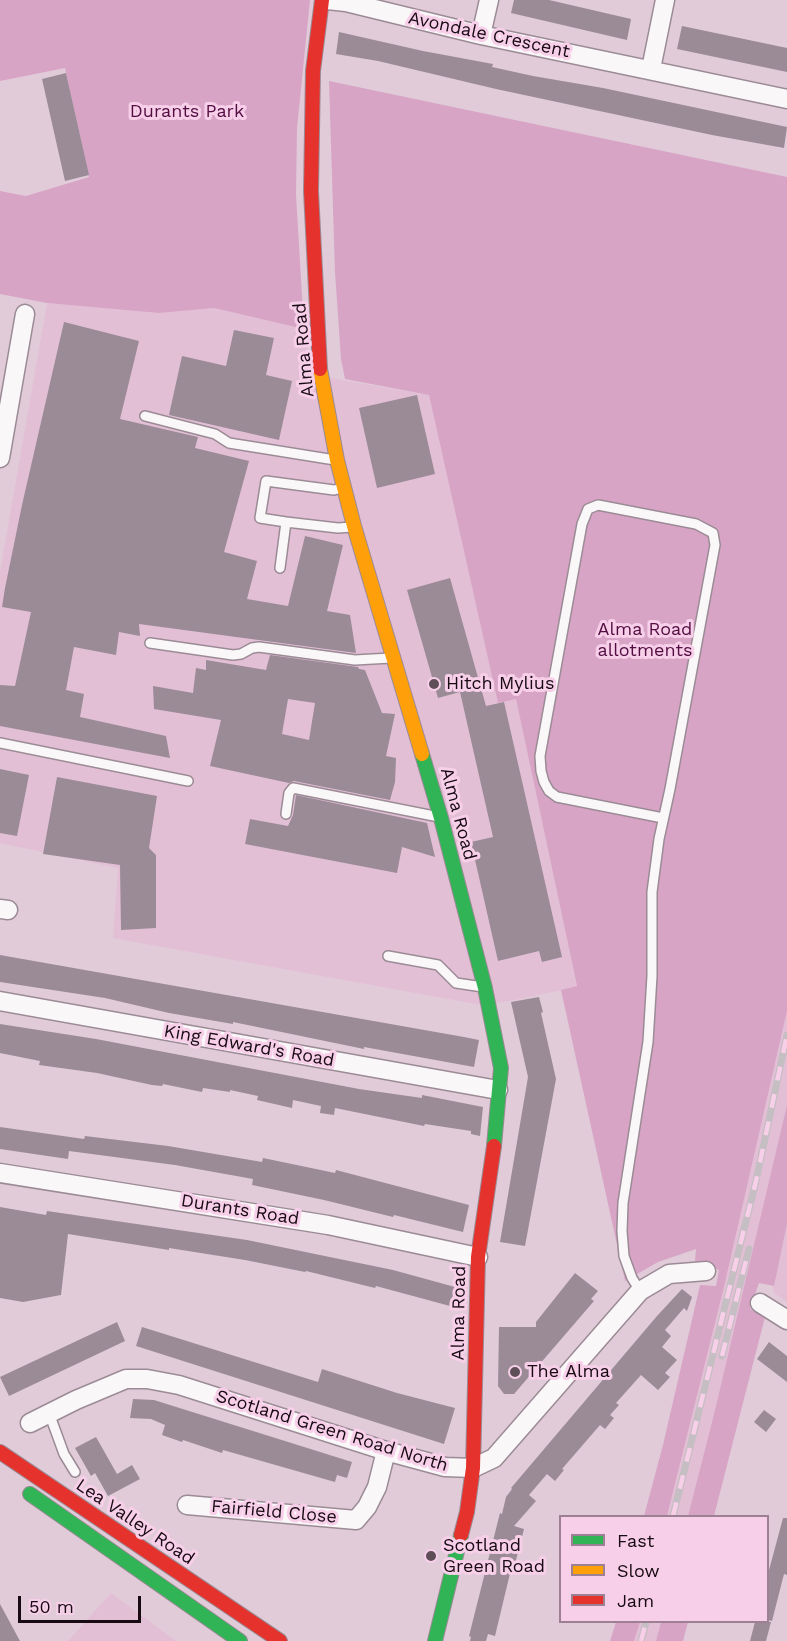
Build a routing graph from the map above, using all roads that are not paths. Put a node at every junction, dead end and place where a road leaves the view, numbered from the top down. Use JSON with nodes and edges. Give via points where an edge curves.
{"nodes":[{"id":1,"x":322,"y":0,"type":"edge"},
{"id":2,"x":327,"y":0,"type":"edge"},
{"id":3,"x":489,"y":0,"type":"edge"},
{"id":4,"x":665,"y":0,"type":"edge"},
{"id":5,"x":481,"y":35,"type":"junction"},
{"id":6,"x":651,"y":69,"type":"junction"},
{"id":7,"x":787,"y":99,"type":"edge"},
{"id":8,"x":25,"y":314,"type":"dead end"},
{"id":9,"x":145,"y":416,"type":"dead end"},
{"id":10,"x":0,"y":458,"type":"edge"},
{"id":11,"x":337,"y":460,"type":"junction"},
{"id":12,"x":344,"y":488,"type":"junction"},
{"id":13,"x":286,"y":522,"type":"junction"},
{"id":14,"x":354,"y":526,"type":"junction"},
{"id":15,"x":280,"y":568,"type":"dead end"},
{"id":16,"x":150,"y":643,"type":"dead end"},
{"id":17,"x":394,"y":658,"type":"junction"},
{"id":18,"x":0,"y":742,"type":"edge"},
{"id":19,"x":188,"y":781,"type":"dead end"},
{"id":20,"x":286,"y":814,"type":"dead end"},
{"id":21,"x":441,"y":818,"type":"junction"},
{"id":22,"x":663,"y":818,"type":"junction"},
{"id":23,"x":388,"y":956,"type":"dead end"},
{"id":24,"x":485,"y":988,"type":"junction"},
{"id":25,"x":0,"y":1001,"type":"edge"},
{"id":26,"x":498,"y":1090,"type":"junction"},
{"id":27,"x":0,"y":1173,"type":"edge"},
{"id":28,"x":478,"y":1257,"type":"junction"},
{"id":29,"x":706,"y":1271,"type":"dead end"},
{"id":30,"x":640,"y":1291,"type":"junction"},
{"id":31,"x":760,"y":1303,"type":"dead end"},
{"id":32,"x":787,"y":1320,"type":"edge"},
{"id":33,"x":49,"y":1413,"type":"junction"},
{"id":34,"x":30,"y":1423,"type":"dead end"},
{"id":35,"x":386,"y":1450,"type":"junction"},
{"id":36,"x":0,"y":1452,"type":"edge"},
{"id":37,"x":473,"y":1468,"type":"junction"},
{"id":38,"x":75,"y":1472,"type":"dead end"},
{"id":39,"x":19,"y":1487,"type":"dead end"},
{"id":40,"x":187,"y":1505,"type":"dead end"},
{"id":41,"x":240,"y":1641,"type":"edge"},
{"id":42,"x":280,"y":1641,"type":"edge"},
{"id":43,"x":435,"y":1641,"type":"edge"}],
"edges":[{"from":1,"to":11,"type":"street","name":"Alma Road","via":[[313,71],[311,191],[321,379]]},
{"from":2,"to":5,"type":"street","name":"Avondale Crescent"},
{"from":3,"to":5,"type":"street"},
{"from":4,"to":6,"type":"street"},
{"from":5,"to":6,"type":"street","name":"Avondale Crescent"},
{"from":6,"to":7,"type":"street","name":"Avondale Crescent"},
{"from":8,"to":10,"type":"street"},
{"from":9,"to":11,"type":"lane","via":[[215,434],[229,443]]},
{"from":11,"to":12,"type":"street","name":"Alma Road"},
{"from":12,"to":13,"type":"lane","via":[[334,490],[266,480],[260,518]]},
{"from":12,"to":14,"type":"street","name":"Alma Road"},
{"from":13,"to":14,"type":"lane"},
{"from":13,"to":15,"type":"lane"},
{"from":14,"to":17,"type":"street","name":"Alma Road"},
{"from":16,"to":17,"type":"lane","via":[[233,654],[259,647],[355,660]]},
{"from":17,"to":21,"type":"street","name":"Alma Road"},
{"from":18,"to":19,"type":"lane"},
{"from":20,"to":21,"type":"lane","via":[[293,788]]},
{"from":21,"to":24,"type":"street","name":"Alma Road"},
{"from":22,"to":22,"type":"lane","via":[[715,545],[712,533],[696,525],[598,505],[588,509],[582,524],[540,756],[541,771],[549,791],[557,797]]},
{"from":22,"to":30,"type":"lane","via":[[652,892],[648,1042],[623,1203],[624,1256]]},
{"from":23,"to":24,"type":"lane","via":[[438,965],[456,983]]},
{"from":24,"to":26,"type":"street","name":"Alma Road","via":[[500,1058]]},
{"from":25,"to":26,"type":"street","name":"King Edward's Road"},
{"from":26,"to":28,"type":"street","name":"Alma Road"},
{"from":27,"to":28,"type":"street","name":"Durants Road","via":[[328,1225]]},
{"from":28,"to":37,"type":"street","name":"Alma Road"},
{"from":29,"to":30,"type":"street","name":"Scotland Green Road North","via":[[669,1274]]},
{"from":30,"to":37,"type":"street","name":"Scotland Green Road North","via":[[494,1458]]},
{"from":31,"to":32,"type":"street"},
{"from":33,"to":34,"type":"street","name":"Scotland Green Road North"},
{"from":33,"to":35,"type":"street","name":"Scotland Green Road North","via":[[126,1379],[147,1378]]},
{"from":33,"to":38,"type":"lane"},
{"from":35,"to":37,"type":"street","name":"Scotland Green Road North","via":[[445,1467]]},
{"from":35,"to":40,"type":"street","name":"Fairfield Close","via":[[377,1487],[356,1520]]},
{"from":36,"to":42,"type":"street","name":"Lea Valley Road"},
{"from":37,"to":43,"type":"street","name":"Alma Road","via":[[467,1512]]},
{"from":39,"to":41,"type":"street","name":"Lea Valley Road"}]}
